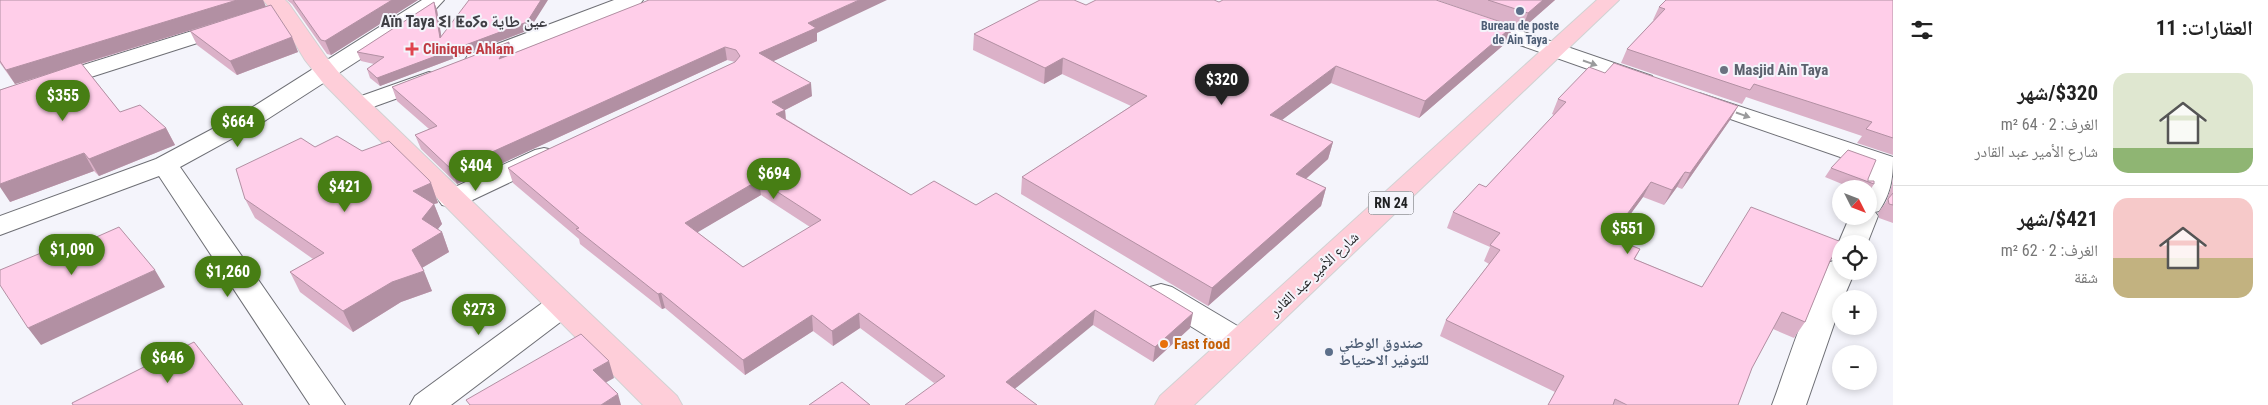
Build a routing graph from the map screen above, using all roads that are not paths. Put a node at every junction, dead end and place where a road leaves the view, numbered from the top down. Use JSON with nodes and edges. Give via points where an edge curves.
{"nodes":[{"id":1,"x":434,"y":0,"type":"edge"},
{"id":2,"x":633,"y":0,"type":"edge"},
{"id":3,"x":1412,"y":0,"type":"edge"},
{"id":4,"x":1609,"y":0,"type":"edge"},
{"id":5,"x":264,"y":12,"type":"edge"},
{"id":6,"x":1556,"y":51,"type":"junction"},
{"id":7,"x":324,"y":72,"type":"junction"},
{"id":8,"x":0,"y":99,"type":"edge"},
{"id":9,"x":359,"y":106,"type":"junction"},
{"id":10,"x":568,"y":144,"type":"edge"},
{"id":11,"x":165,"y":165,"type":"junction"},
{"id":12,"x":1890,"y":165,"type":"edge"},
{"id":13,"x":1878,"y":188,"type":"edge"},
{"id":14,"x":452,"y":199,"type":"junction"},
{"id":15,"x":0,"y":226,"type":"edge"},
{"id":16,"x":1138,"y":280,"type":"edge"},
{"id":17,"x":1836,"y":280,"type":"edge"},
{"id":18,"x":560,"y":306,"type":"junction"},
{"id":19,"x":1240,"y":342,"type":"junction"},
{"id":20,"x":328,"y":405,"type":"edge"},
{"id":21,"x":427,"y":405,"type":"edge"},
{"id":22,"x":665,"y":405,"type":"edge"},
{"id":23,"x":1172,"y":405,"type":"edge"},
{"id":24,"x":1789,"y":405,"type":"edge"}],
"edges":[{"from":1,"to":7,"type":"street","via":[[425,9]]},
{"from":2,"to":9,"type":"street"},
{"from":3,"to":6,"type":"street"},
{"from":4,"to":6,"type":"main road","name":"شارع الأمير عبد القادر","number":"RN 24"},
{"from":5,"to":7,"type":"main road"},
{"from":5,"to":8,"type":"street"},
{"from":6,"to":12,"type":"street","one_way":true},
{"from":6,"to":19,"type":"main road","name":"شارع الأمير عبد القادر","number":"RN 24"},
{"from":7,"to":9,"type":"main road"},
{"from":7,"to":11,"type":"street","via":[[257,115]]},
{"from":9,"to":14,"type":"main road"},
{"from":10,"to":14,"type":"street"},
{"from":11,"to":15,"type":"street"},
{"from":11,"to":20,"type":"street"},
{"from":12,"to":13,"type":"street"},
{"from":14,"to":18,"type":"main road"},
{"from":16,"to":19,"type":"street"},
{"from":17,"to":24,"type":"street"},
{"from":18,"to":21,"type":"street"},
{"from":18,"to":22,"type":"main road"},
{"from":19,"to":23,"type":"main road","name":"شارع الأمير عبد القادر","number":"RN 24"}]}
